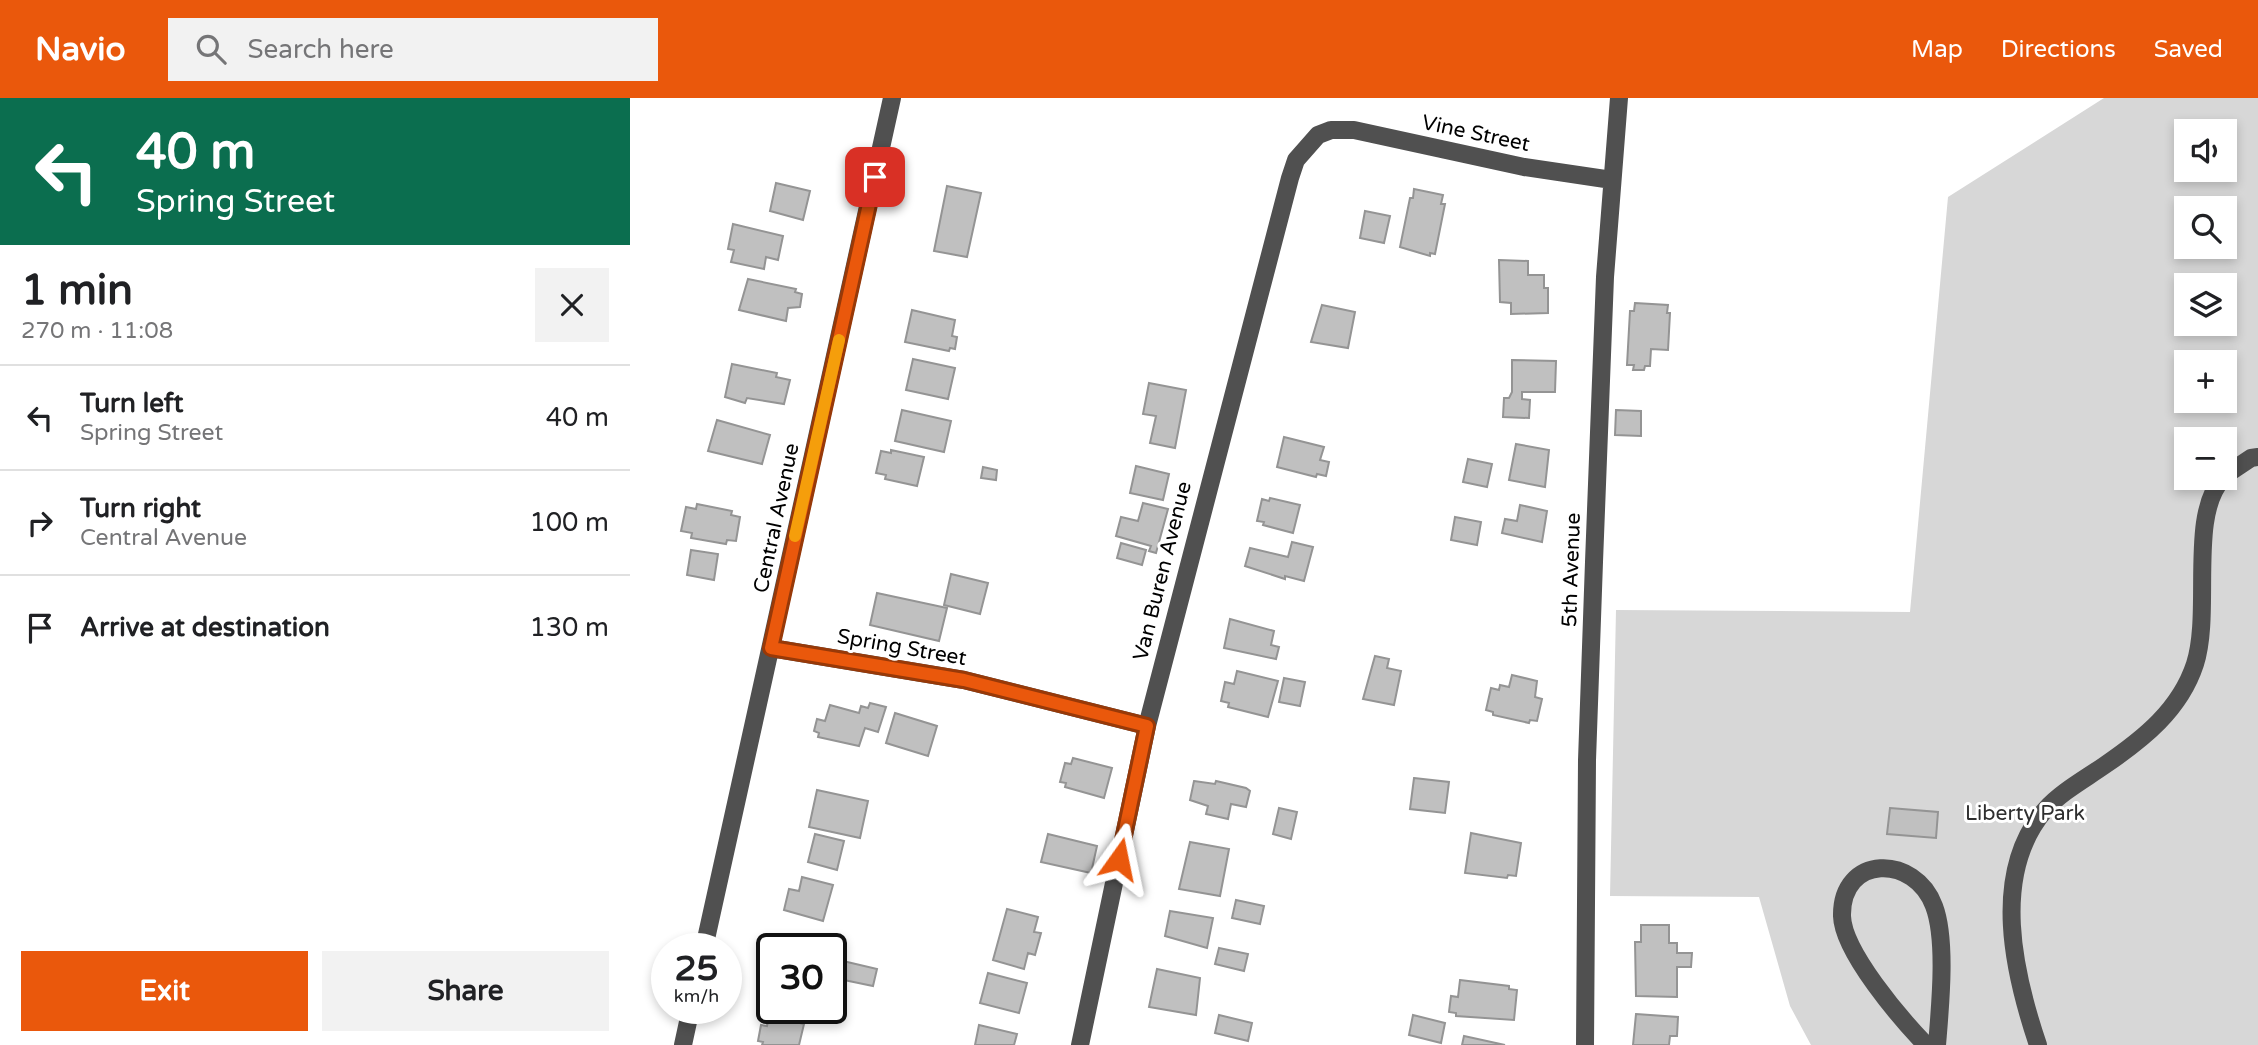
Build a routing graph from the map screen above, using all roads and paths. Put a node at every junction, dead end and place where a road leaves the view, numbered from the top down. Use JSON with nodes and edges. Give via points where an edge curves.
{"nodes":[{"id":1,"x":892,"y":98,"type":"edge"},
{"id":2,"x":1619,"y":98,"type":"edge"},
{"id":3,"x":1331,"y":130,"type":"joint"},
{"id":4,"x":1612,"y":180,"type":"junction"},
{"id":5,"x":2258,"y":457,"type":"edge"},
{"id":6,"x":2237,"y":468,"type":"edge"},
{"id":7,"x":2214,"y":490,"type":"edge"},
{"id":8,"x":771,"y":648,"type":"junction"},
{"id":9,"x":1147,"y":726,"type":"junction"},
{"id":10,"x":707,"y":933,"type":"edge"},
{"id":11,"x":688,"y":1024,"type":"edge"},
{"id":12,"x":683,"y":1045,"type":"edge"},
{"id":13,"x":1080,"y":1045,"type":"edge"},
{"id":14,"x":1585,"y":1045,"type":"edge"},
{"id":15,"x":1926,"y":1045,"type":"edge"},
{"id":16,"x":1937,"y":1045,"type":"edge"},
{"id":17,"x":2038,"y":1045,"type":"edge"}],
"edges":[{"from":1,"to":8,"type":"street","name":"Central Avenue"},
{"from":2,"to":4,"type":"street","name":"5th Avenue"},
{"from":3,"to":4,"type":"street","name":"Vine Street","via":[[1354,130],[1524,167]]},
{"from":3,"to":9,"type":"street","name":"Van Buren Avenue","via":[[1307,144],[1290,178]]},
{"from":4,"to":14,"type":"street","name":"5th Avenue","via":[[1587,760]]},
{"from":5,"to":6,"type":"street"},
{"from":7,"to":17,"type":"street","via":[[2204,524],[2201,633],[2185,687],[2174,707],[2145,736],[2045,810],[2024,848],[2013,891],[2013,937]]},
{"from":8,"to":9,"type":"street","name":"Spring Street","via":[[964,680]]},
{"from":8,"to":10,"type":"street","name":"Central Avenue"},
{"from":9,"to":13,"type":"street","name":"Van Buren Avenue"},
{"from":11,"to":12,"type":"street"},
{"from":15,"to":16,"type":"street","via":[[1875,985],[1842,917],[1853,881],[1881,867],[1914,876],[1935,908],[1940,965]]}]}
